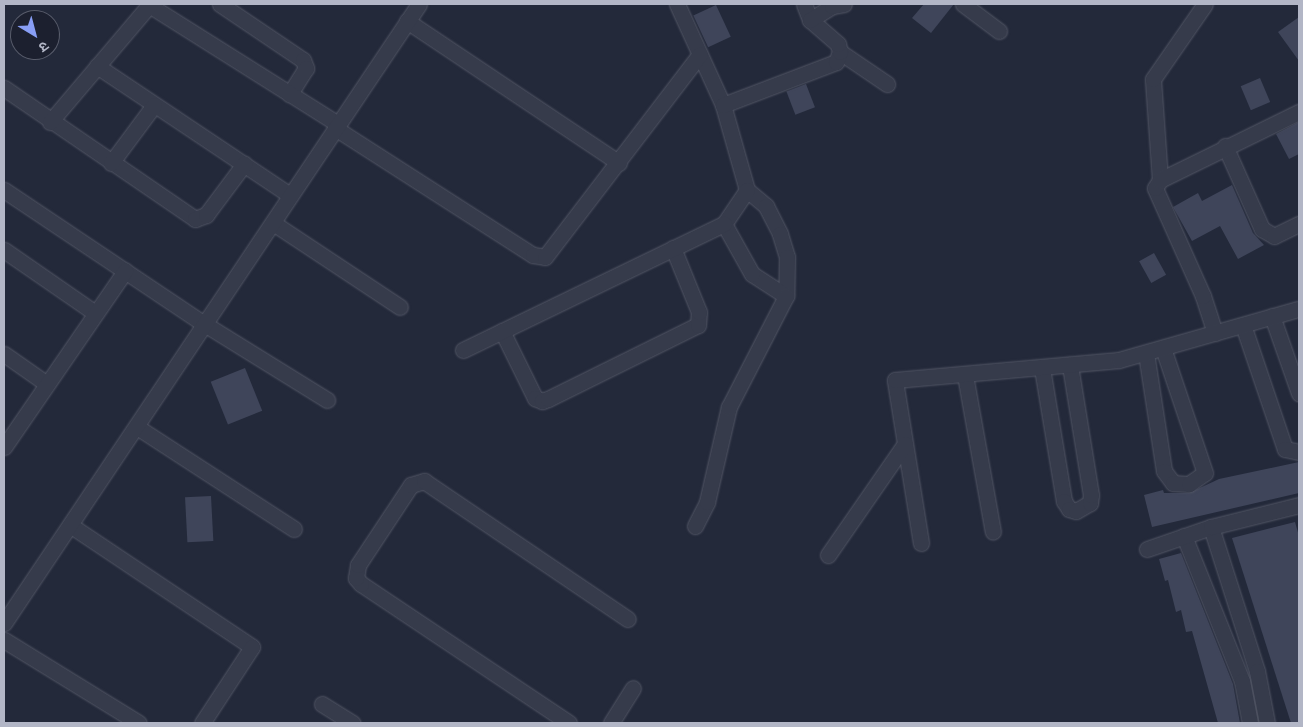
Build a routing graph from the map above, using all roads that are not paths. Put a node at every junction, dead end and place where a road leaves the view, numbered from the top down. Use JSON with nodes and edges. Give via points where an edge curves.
{"nodes":[{"id":1,"x":150,"y":4,"type":"edge"},
{"id":2,"x":220,"y":4,"type":"edge"},
{"id":3,"x":419,"y":4,"type":"edge"},
{"id":4,"x":677,"y":4,"type":"edge"},
{"id":5,"x":804,"y":4,"type":"edge"},
{"id":6,"x":844,"y":4,"type":"edge"},
{"id":7,"x":963,"y":4,"type":"edge"},
{"id":8,"x":1205,"y":4,"type":"edge"},
{"id":9,"x":810,"y":20,"type":"junction"},
{"id":10,"x":407,"y":21,"type":"junction"},
{"id":11,"x":999,"y":31,"type":"dead end"},
{"id":12,"x":840,"y":52,"type":"junction"},
{"id":13,"x":700,"y":54,"type":"junction"},
{"id":14,"x":97,"y":66,"type":"junction"},
{"id":15,"x":887,"y":84,"type":"dead end"},
{"id":16,"x":4,"y":88,"type":"edge"},
{"id":17,"x":290,"y":94,"type":"junction"},
{"id":18,"x":154,"y":105,"type":"junction"},
{"id":19,"x":723,"y":105,"type":"junction"},
{"id":20,"x":1299,"y":112,"type":"edge"},
{"id":21,"x":50,"y":122,"type":"junction"},
{"id":22,"x":337,"y":126,"type":"junction"},
{"id":23,"x":1225,"y":146,"type":"junction"},
{"id":24,"x":111,"y":163,"type":"junction"},
{"id":25,"x":619,"y":163,"type":"junction"},
{"id":26,"x":244,"y":164,"type":"junction"},
{"id":27,"x":1160,"y":180,"type":"junction"},
{"id":28,"x":4,"y":190,"type":"edge"},
{"id":29,"x":747,"y":190,"type":"junction"},
{"id":30,"x":290,"y":195,"type":"junction"},
{"id":31,"x":272,"y":223,"type":"junction"},
{"id":32,"x":724,"y":224,"type":"junction"},
{"id":33,"x":1299,"y":224,"type":"edge"},
{"id":34,"x":673,"y":248,"type":"junction"},
{"id":35,"x":4,"y":250,"type":"edge"},
{"id":36,"x":125,"y":271,"type":"junction"},
{"id":37,"x":786,"y":296,"type":"junction"},
{"id":38,"x":400,"y":307,"type":"dead end"},
{"id":39,"x":1298,"y":309,"type":"dead end"},
{"id":40,"x":95,"y":313,"type":"junction"},
{"id":41,"x":1272,"y":316,"type":"junction"},
{"id":42,"x":203,"y":323,"type":"junction"},
{"id":43,"x":1243,"y":325,"type":"junction"},
{"id":44,"x":502,"y":331,"type":"junction"},
{"id":45,"x":1215,"y":333,"type":"junction"},
{"id":46,"x":1163,"y":348,"type":"junction"},
{"id":47,"x":464,"y":350,"type":"dead end"},
{"id":48,"x":1146,"y":353,"type":"junction"},
{"id":49,"x":4,"y":354,"type":"edge"},
{"id":50,"x":1070,"y":365,"type":"junction"},
{"id":51,"x":1042,"y":368,"type":"junction"},
{"id":52,"x":965,"y":375,"type":"junction"},
{"id":53,"x":47,"y":384,"type":"junction"},
{"id":54,"x":1299,"y":393,"type":"edge"},
{"id":55,"x":327,"y":400,"type":"dead end"},
{"id":56,"x":137,"y":427,"type":"junction"},
{"id":57,"x":905,"y":444,"type":"junction"},
{"id":58,"x":4,"y":447,"type":"edge"},
{"id":59,"x":1299,"y":452,"type":"edge"},
{"id":60,"x":1299,"y":505,"type":"edge"},
{"id":61,"x":70,"y":525,"type":"junction"},
{"id":62,"x":695,"y":526,"type":"dead end"},
{"id":63,"x":1211,"y":527,"type":"junction"},
{"id":64,"x":294,"y":530,"type":"dead end"},
{"id":65,"x":993,"y":532,"type":"dead end"},
{"id":66,"x":1184,"y":536,"type":"junction"},
{"id":67,"x":921,"y":543,"type":"dead end"},
{"id":68,"x":1147,"y":549,"type":"dead end"},
{"id":69,"x":828,"y":555,"type":"dead end"},
{"id":70,"x":628,"y":619,"type":"dead end"},
{"id":71,"x":4,"y":623,"type":"edge"},
{"id":72,"x":4,"y":640,"type":"edge"},
{"id":73,"x":633,"y":688,"type":"dead end"},
{"id":74,"x":322,"y":704,"type":"dead end"},
{"id":75,"x":139,"y":723,"type":"edge"},
{"id":76,"x":202,"y":723,"type":"edge"},
{"id":77,"x":352,"y":723,"type":"edge"},
{"id":78,"x":569,"y":723,"type":"edge"},
{"id":79,"x":611,"y":723,"type":"edge"},
{"id":80,"x":1250,"y":723,"type":"edge"},
{"id":81,"x":1267,"y":723,"type":"edge"}],
"edges":[{"from":1,"to":14,"type":"street"},
{"from":1,"to":17,"type":"street"},
{"from":2,"to":17,"type":"street","via":[[304,60],[306,68]]},
{"from":3,"to":10,"type":"street"},
{"from":4,"to":13,"type":"street"},
{"from":5,"to":9,"type":"street"},
{"from":6,"to":9,"type":"street","via":[[832,6]]},
{"from":7,"to":11,"type":"street"},
{"from":8,"to":27,"type":"street","via":[[1153,79]]},
{"from":9,"to":12,"type":"street","via":[[838,44]]},
{"from":10,"to":22,"type":"street"},
{"from":10,"to":25,"type":"street"},
{"from":12,"to":15,"type":"street"},
{"from":12,"to":19,"type":"street","via":[[836,62]]},
{"from":13,"to":19,"type":"street"},
{"from":13,"to":25,"type":"street"},
{"from":14,"to":18,"type":"street"},
{"from":14,"to":21,"type":"street"},
{"from":16,"to":21,"type":"street"},
{"from":17,"to":22,"type":"street"},
{"from":18,"to":24,"type":"street"},
{"from":18,"to":26,"type":"street"},
{"from":19,"to":29,"type":"street"},
{"from":20,"to":23,"type":"street"},
{"from":21,"to":24,"type":"street"},
{"from":22,"to":25,"type":"street","via":[[539,257],[551,253]]},
{"from":22,"to":30,"type":"street"},
{"from":23,"to":27,"type":"street"},
{"from":23,"to":33,"type":"street","via":[[1262,229],[1274,236]]},
{"from":24,"to":26,"type":"street","via":[[195,219],[206,216]]},
{"from":26,"to":30,"type":"street"},
{"from":27,"to":45,"type":"street","via":[[1155,188],[1159,202],[1203,296]]},
{"from":28,"to":36,"type":"street"},
{"from":29,"to":32,"type":"street"},
{"from":29,"to":37,"type":"street","via":[[766,206],[780,234],[787,257]]},
{"from":30,"to":31,"type":"street"},
{"from":31,"to":38,"type":"street"},
{"from":31,"to":42,"type":"street"},
{"from":32,"to":34,"type":"street"},
{"from":32,"to":37,"type":"street","via":[[752,274]]},
{"from":34,"to":44,"type":"street"},
{"from":34,"to":44,"type":"street","via":[[700,312],[698,325],[565,390],[538,400]]},
{"from":35,"to":40,"type":"street"},
{"from":36,"to":40,"type":"street"},
{"from":36,"to":42,"type":"street"},
{"from":37,"to":62,"type":"street","via":[[729,407],[707,502]]},
{"from":39,"to":41,"type":"street"},
{"from":40,"to":53,"type":"street"},
{"from":41,"to":43,"type":"street"},
{"from":41,"to":54,"type":"street"},
{"from":42,"to":55,"type":"street"},
{"from":42,"to":56,"type":"street"},
{"from":43,"to":45,"type":"street"},
{"from":43,"to":59,"type":"street","via":[[1285,449]]},
{"from":44,"to":47,"type":"street"},
{"from":45,"to":46,"type":"street"},
{"from":46,"to":48,"type":"street"},
{"from":46,"to":48,"type":"street","via":[[1205,473],[1189,484],[1172,483],[1164,471]]},
{"from":48,"to":50,"type":"street","via":[[1118,360]]},
{"from":49,"to":53,"type":"street"},
{"from":50,"to":51,"type":"street"},
{"from":50,"to":51,"type":"street","via":[[1091,495],[1090,503],[1076,511],[1069,509],[1064,501]]},
{"from":51,"to":52,"type":"street"},
{"from":52,"to":57,"type":"street","via":[[895,380]]},
{"from":52,"to":65,"type":"street"},
{"from":53,"to":58,"type":"street"},
{"from":56,"to":61,"type":"street"},
{"from":56,"to":64,"type":"street"},
{"from":57,"to":67,"type":"street"},
{"from":57,"to":69,"type":"street"},
{"from":60,"to":63,"type":"street"},
{"from":61,"to":71,"type":"street"},
{"from":61,"to":76,"type":"street","via":[[252,646]]},
{"from":63,"to":66,"type":"street"},
{"from":63,"to":81,"type":"street","via":[[1257,672]]},
{"from":66,"to":68,"type":"street"},
{"from":66,"to":80,"type":"street","via":[[1242,681]]},
{"from":70,"to":78,"type":"street","via":[[424,481],[411,485],[358,565],[356,578],[361,584]]},
{"from":72,"to":75,"type":"street"},
{"from":73,"to":79,"type":"street"},
{"from":74,"to":77,"type":"street"}]}
